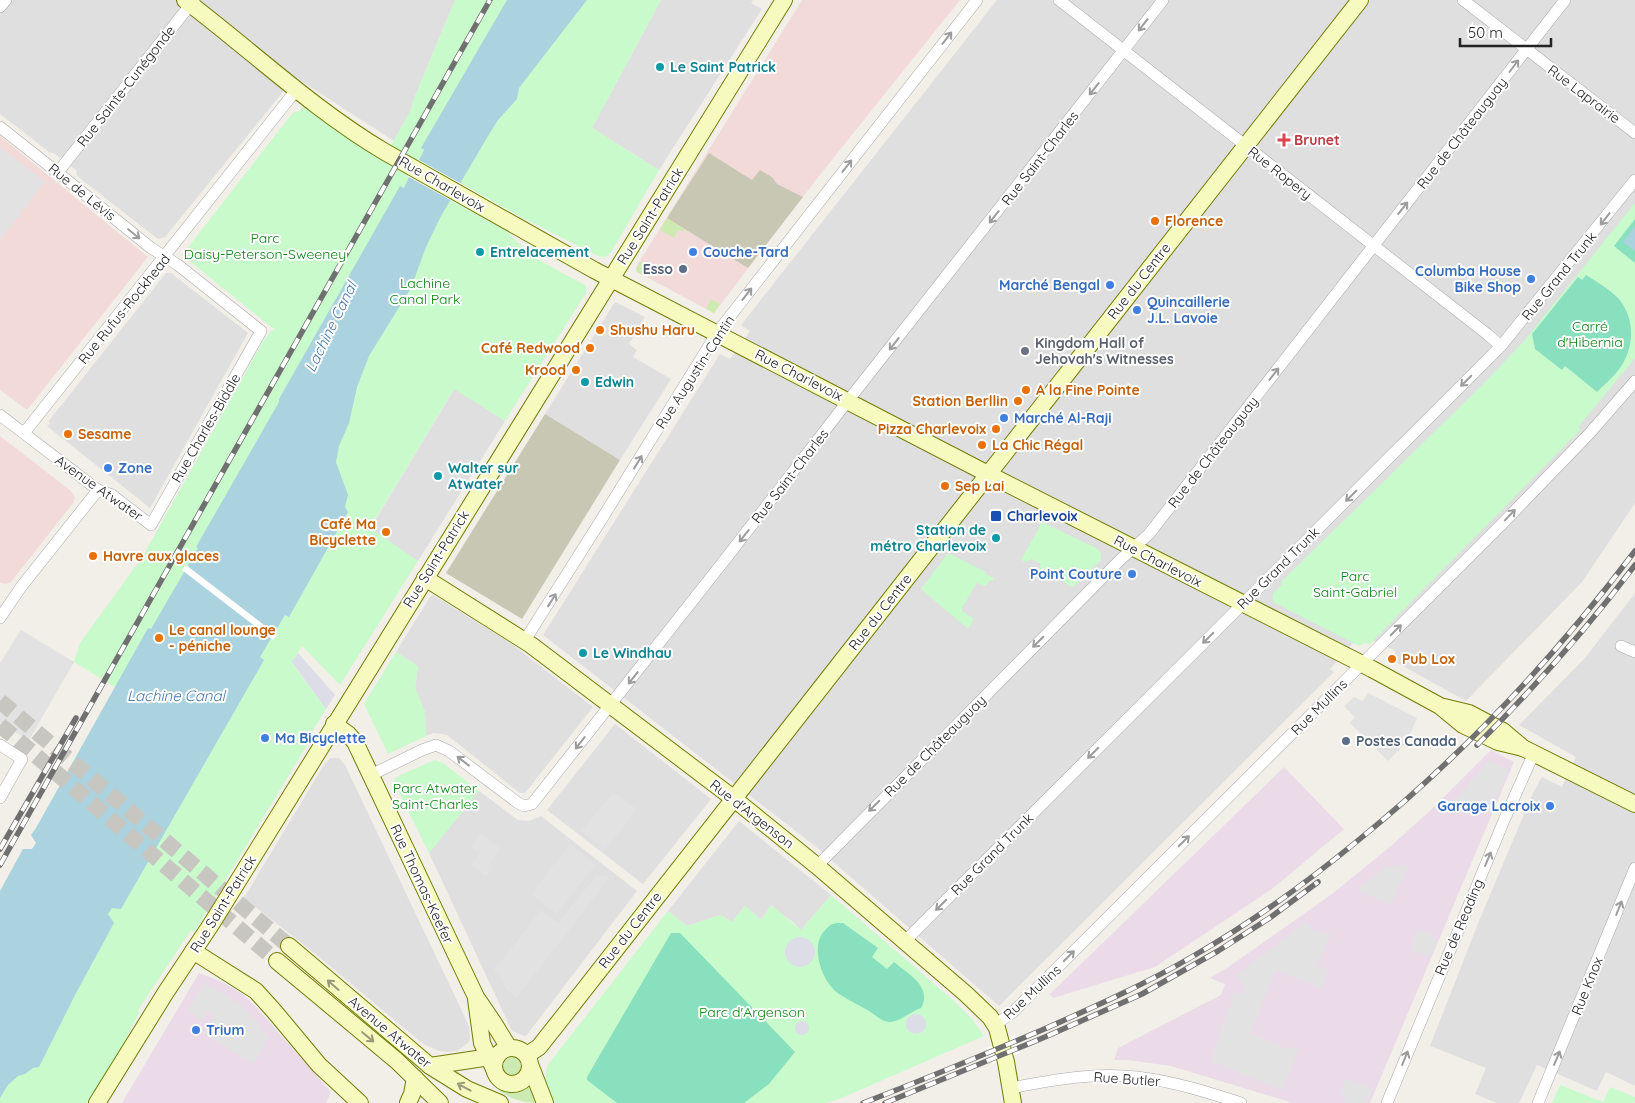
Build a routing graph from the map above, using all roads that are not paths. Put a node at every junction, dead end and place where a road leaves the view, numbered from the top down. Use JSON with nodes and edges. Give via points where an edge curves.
{"nodes":[{"id":1,"x":6,"y":0,"type":"edge"},
{"id":2,"x":784,"y":0,"type":"edge"},
{"id":3,"x":977,"y":0,"type":"edge"},
{"id":4,"x":1059,"y":0,"type":"edge"},
{"id":5,"x":1163,"y":0,"type":"edge"},
{"id":6,"x":1360,"y":0,"type":"edge"},
{"id":7,"x":1463,"y":0,"type":"edge"},
{"id":8,"x":1565,"y":0,"type":"edge"},
{"id":9,"x":190,"y":2,"type":"edge"},
{"id":10,"x":0,"y":7,"type":"edge"},
{"id":11,"x":1124,"y":50,"type":"junction"},
{"id":12,"x":1527,"y":50,"type":"junction"},
{"id":13,"x":297,"y":89,"type":"junction"},
{"id":14,"x":0,"y":127,"type":"edge"},
{"id":15,"x":1635,"y":133,"type":"edge"},
{"id":16,"x":1246,"y":146,"type":"junction"},
{"id":17,"x":58,"y":172,"type":"junction"},
{"id":18,"x":1635,"y":180,"type":"edge"},
{"id":19,"x":1373,"y":246,"type":"junction"},
{"id":20,"x":165,"y":257,"type":"junction"},
{"id":21,"x":611,"y":278,"type":"junction"},
{"id":22,"x":261,"y":331,"type":"joint"},
{"id":23,"x":717,"y":333,"type":"junction"},
{"id":24,"x":1501,"y":346,"type":"junction"},
{"id":25,"x":1635,"y":381,"type":"edge"},
{"id":26,"x":849,"y":401,"type":"junction"},
{"id":27,"x":0,"y":415,"type":"edge"},
{"id":28,"x":24,"y":433,"type":"junction"},
{"id":29,"x":988,"y":474,"type":"junction"},
{"id":30,"x":98,"y":490,"type":"junction"},
{"id":31,"x":151,"y":525,"type":"joint"},
{"id":32,"x":1133,"y":548,"type":"junction"},
{"id":33,"x":425,"y":578,"type":"junction"},
{"id":34,"x":5,"y":600,"type":"edge"},
{"id":35,"x":1242,"y":604,"type":"junction"},
{"id":36,"x":0,"y":618,"type":"edge"},
{"id":37,"x":525,"y":640,"type":"junction"},
{"id":38,"x":1621,"y":646,"type":"dead end"},
{"id":39,"x":1635,"y":652,"type":"edge"},
{"id":40,"x":1361,"y":664,"type":"junction"},
{"id":41,"x":611,"y":705,"type":"junction"},
{"id":42,"x":334,"y":724,"type":"junction"},
{"id":43,"x":0,"y":745,"type":"edge"},
{"id":44,"x":1528,"y":750,"type":"junction"},
{"id":45,"x":371,"y":775,"type":"junction"},
{"id":46,"x":0,"y":798,"type":"edge"},
{"id":47,"x":734,"y":798,"type":"junction"},
{"id":48,"x":1635,"y":804,"type":"edge"},
{"id":49,"x":817,"y":866,"type":"junction"},
{"id":50,"x":1635,"y":868,"type":"edge"},
{"id":51,"x":905,"y":941,"type":"junction"},
{"id":52,"x":289,"y":946,"type":"tunnel mouth"},
{"id":53,"x":193,"y":951,"type":"junction"},
{"id":54,"x":276,"y":961,"type":"tunnel mouth"},
{"id":55,"x":476,"y":997,"type":"junction"},
{"id":56,"x":995,"y":1024,"type":"junction"},
{"id":57,"x":494,"y":1054,"type":"junction"},
{"id":58,"x":529,"y":1061,"type":"junction"},
{"id":59,"x":430,"y":1066,"type":"junction"},
{"id":60,"x":415,"y":1078,"type":"junction"},
{"id":61,"x":1012,"y":1096,"type":"edge"},
{"id":62,"x":101,"y":1100,"type":"edge"},
{"id":63,"x":360,"y":1103,"type":"edge"},
{"id":64,"x":408,"y":1103,"type":"edge"},
{"id":65,"x":440,"y":1103,"type":"edge"},
{"id":66,"x":500,"y":1103,"type":"edge"},
{"id":67,"x":545,"y":1103,"type":"edge"},
{"id":68,"x":1241,"y":1103,"type":"edge"},
{"id":69,"x":1387,"y":1103,"type":"edge"},
{"id":70,"x":1538,"y":1103,"type":"edge"}],
"edges":[{"from":1,"to":10,"type":"street"},
{"from":2,"to":21,"type":"street","name":"Rue Saint-Patrick"},
{"from":23,"to":3,"type":"street","name":"Rue Augustin-Cantin","one_way":true},
{"from":4,"to":11,"type":"street","name":"Rue Ropery"},
{"from":5,"to":11,"type":"street","name":"Rue Saint-Charles","one_way":true},
{"from":6,"to":16,"type":"street","name":"Rue du Centre"},
{"from":7,"to":12,"type":"street","name":"Rue Laprairie"},
{"from":8,"to":12,"type":"street","name":"Rue de Châteauguay"},
{"from":9,"to":13,"type":"street","name":"Rue Charlevoix"},
{"from":9,"to":17,"type":"street","name":"Rue Sainte-Cunégonde"},
{"from":11,"to":16,"type":"street","name":"Rue Ropery"},
{"from":11,"to":26,"type":"street","name":"Rue Saint-Charles","one_way":true},
{"from":12,"to":15,"type":"street","name":"Rue Laprairie"},
{"from":19,"to":12,"type":"street","name":"Rue de Châteauguay","one_way":true},
{"from":13,"to":20,"type":"street","name":"Rue Rufus-Rockhead"},
{"from":13,"to":21,"type":"street","name":"Rue Charlevoix","via":[[362,138]]},
{"from":14,"to":17,"type":"street","name":"Rue de Lévis"},
{"from":16,"to":19,"type":"street","name":"Rue Ropery"},
{"from":16,"to":29,"type":"street","name":"Rue du Centre"},
{"from":17,"to":20,"type":"street","name":"Rue de Lévis","one_way":true},
{"from":18,"to":24,"type":"street","name":"Rue Grand Trunk","one_way":true},
{"from":19,"to":24,"type":"street","name":"Rue Ropery"},
{"from":32,"to":19,"type":"street","name":"Rue de Châteauguay","one_way":true,"via":[[1162,518]]},
{"from":20,"to":22,"type":"street","name":"Rue de Lévis"},
{"from":20,"to":28,"type":"street","name":"Rue Rufus-Rockhead"},
{"from":21,"to":23,"type":"street","name":"Rue Charlevoix"},
{"from":21,"to":33,"type":"street","name":"Rue Saint-Patrick"},
{"from":22,"to":31,"type":"street","name":"Rue Charles-Biddle"},
{"from":23,"to":26,"type":"street","name":"Rue Charlevoix"},
{"from":37,"to":23,"type":"street","name":"Rue Augustin-Cantin","one_way":true},
{"from":24,"to":35,"type":"street","name":"Rue Grand Trunk","one_way":true},
{"from":40,"to":25,"type":"street","name":"Rue Mullins","one_way":true,"via":[[1589,434]]},
{"from":26,"to":29,"type":"street","name":"Rue Charlevoix"},
{"from":26,"to":41,"type":"street","name":"Rue Saint-Charles","one_way":true},
{"from":27,"to":28,"type":"street","name":"Avenue Atwater"},
{"from":28,"to":30,"type":"street","name":"Avenue Atwater"},
{"from":29,"to":32,"type":"street","name":"Rue Charlevoix"},
{"from":29,"to":47,"type":"street","name":"Rue du Centre"},
{"from":30,"to":31,"type":"street","name":"Avenue Atwater","via":[[112,495]]},
{"from":30,"to":34,"type":"street","via":[[21,587]]},
{"from":32,"to":35,"type":"street","name":"Rue Charlevoix"},
{"from":32,"to":49,"type":"street","name":"Rue de Châteauguay","one_way":true},
{"from":33,"to":37,"type":"street","name":"Rue d'Argenson"},
{"from":33,"to":42,"type":"street","name":"Rue Saint-Patrick"},
{"from":34,"to":36,"type":"street"},
{"from":35,"to":40,"type":"street","name":"Rue Charlevoix"},
{"from":35,"to":51,"type":"street","name":"Rue Grand Trunk","one_way":true},
{"from":37,"to":41,"type":"street","name":"Rue d'Argenson"},
{"from":38,"to":39,"type":"street"},
{"from":40,"to":44,"type":"street","name":"Rue Charlevoix","via":[[1440,706],[1469,713],[1503,731]]},
{"from":56,"to":40,"type":"street","name":"Rue Mullins","one_way":true,"via":[[1013,1012]]},
{"from":41,"to":45,"type":"street","name":"Rue Saint-Charles","one_way":true,"via":[[530,805],[518,804],[449,751],[436,745]]},
{"from":41,"to":47,"type":"street","name":"Rue d'Argenson"},
{"from":42,"to":45,"type":"street","name":"Rue Thomas-Keefer","via":[[353,739]]},
{"from":42,"to":53,"type":"street","name":"Rue Saint-Patrick"},
{"from":43,"to":46,"type":"street","via":[[22,759]]},
{"from":44,"to":48,"type":"street","name":"Rue Charlevoix"},
{"from":69,"to":44,"type":"street","name":"Rue de Reading","one_way":true,"via":[[1502,826]]},
{"from":45,"to":55,"type":"street","name":"Rue Thomas-Keefer"},
{"from":47,"to":49,"type":"street","name":"Rue d'Argenson"},
{"from":47,"to":58,"type":"street","name":"Rue du Centre"},
{"from":49,"to":51,"type":"street","name":"Rue d'Argenson"},
{"from":70,"to":50,"type":"street","name":"Rue Knox","one_way":true},
{"from":51,"to":56,"type":"street","name":"Rue d'Argenson","via":[[976,1003]]},
{"from":59,"to":52,"type":"street","name":"Avenue Atwater","one_way":true},
{"from":53,"to":62,"type":"street","name":"Rue Saint-Patrick"},
{"from":53,"to":63,"type":"street","via":[[256,991],[319,1065]]},
{"from":54,"to":60,"type":"street","name":"Avenue Atwater","one_way":true},
{"from":55,"to":57,"type":"street","name":"Rue Thomas-Keefer"},
{"from":55,"to":57,"type":"street","name":"Rue Thomas-Keefer","via":[[493,1022]]},
{"from":56,"to":61,"type":"street","name":"Rue d'Argenson"},
{"from":57,"to":58,"type":"street","via":[[519,1049]]},
{"from":57,"to":58,"type":"street","via":[[497,1077],[513,1085],[528,1076]]},
{"from":57,"to":59,"type":"street"},
{"from":58,"to":67,"type":"street"},
{"from":66,"to":59,"type":"street","name":"Avenue Atwater","one_way":true,"via":[[466,1089]]},
{"from":60,"to":64,"type":"street"},
{"from":60,"to":65,"type":"street","name":"Avenue Atwater"},
{"from":61,"to":68,"type":"street","name":"Rue Butler","via":[[1050,1080],[1135,1076],[1171,1082]]}]}
